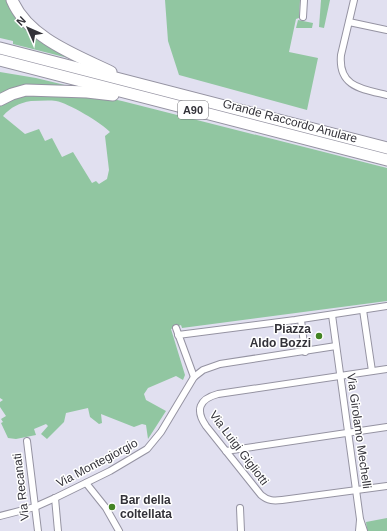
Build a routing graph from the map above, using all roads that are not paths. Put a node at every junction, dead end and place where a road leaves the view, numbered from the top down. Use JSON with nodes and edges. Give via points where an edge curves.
{"nodes":[{"id":1,"x":12,"y":0,"type":"edge"},
{"id":2,"x":304,"y":0,"type":"edge"},
{"id":3,"x":354,"y":0,"type":"edge"},
{"id":4,"x":304,"y":17,"type":"dead end"},
{"id":5,"x":349,"y":22,"type":"junction"},
{"id":6,"x":387,"y":30,"type":"edge"},
{"id":7,"x":0,"y":48,"type":"edge"},
{"id":8,"x":0,"y":60,"type":"edge"},
{"id":9,"x":135,"y":83,"type":"junction"},
{"id":10,"x":135,"y":95,"type":"junction"},
{"id":11,"x":387,"y":95,"type":"edge"},
{"id":12,"x":0,"y":100,"type":"edge"},
{"id":13,"x":387,"y":148,"type":"edge"},
{"id":14,"x":387,"y":160,"type":"edge"},
{"id":15,"x":387,"y":306,"type":"edge"},
{"id":16,"x":363,"y":310,"type":"junction"},
{"id":17,"x":332,"y":315,"type":"junction"},
{"id":18,"x":301,"y":320,"type":"junction"},
{"id":19,"x":176,"y":328,"type":"dead end"},
{"id":20,"x":178,"y":336,"type":"junction"},
{"id":21,"x":336,"y":346,"type":"junction"},
{"id":22,"x":305,"y":352,"type":"junction"},
{"id":23,"x":387,"y":369,"type":"edge"},
{"id":24,"x":372,"y":371,"type":"junction"},
{"id":25,"x":340,"y":376,"type":"junction"},
{"id":26,"x":194,"y":377,"type":"junction"},
{"id":27,"x":387,"y":427,"type":"edge"},
{"id":28,"x":348,"y":433,"type":"junction"},
{"id":29,"x":27,"y":441,"type":"dead end"},
{"id":30,"x":226,"y":451,"type":"junction"},
{"id":31,"x":86,"y":483,"type":"junction"},
{"id":32,"x":387,"y":486,"type":"edge"},
{"id":33,"x":356,"y":490,"type":"junction"},
{"id":34,"x":55,"y":498,"type":"junction"},
{"id":35,"x":35,"y":507,"type":"junction"},
{"id":36,"x":240,"y":508,"type":"dead end"},
{"id":37,"x":0,"y":516,"type":"edge"},
{"id":38,"x":360,"y":519,"type":"junction"},
{"id":39,"x":38,"y":531,"type":"edge"},
{"id":40,"x":58,"y":531,"type":"edge"},
{"id":41,"x":119,"y":531,"type":"edge"},
{"id":42,"x":242,"y":531,"type":"edge"},
{"id":43,"x":359,"y":531,"type":"edge"},
{"id":44,"x":364,"y":531,"type":"edge"}],
"edges":[{"from":1,"to":9,"type":"highway","via":[[25,21],[43,38]]},
{"from":2,"to":4,"type":"street"},
{"from":3,"to":5,"type":"street"},
{"from":5,"to":6,"type":"street"},
{"from":5,"to":11,"type":"street","via":[[341,55],[344,76],[359,88]]},
{"from":7,"to":9,"type":"highway","name":"Grande Raccordo Anulare","number":"A90"},
{"from":8,"to":10,"type":"highway","name":"Grande Raccordo Anulare","number":"A90"},
{"from":9,"to":13,"type":"highway","name":"Grande Raccordo Anulare","number":"A90"},
{"from":10,"to":12,"type":"highway","via":[[26,90]]},
{"from":10,"to":14,"type":"highway","name":"Grande Raccordo Anulare","number":"A90"},
{"from":15,"to":16,"type":"street"},
{"from":16,"to":17,"type":"street"},
{"from":16,"to":24,"type":"street"},
{"from":17,"to":18,"type":"street"},
{"from":17,"to":21,"type":"street"},
{"from":18,"to":20,"type":"street"},
{"from":18,"to":22,"type":"street"},
{"from":19,"to":20,"type":"street"},
{"from":20,"to":26,"type":"street"},
{"from":21,"to":22,"type":"street"},
{"from":21,"to":25,"type":"street","name":"Via Girolamo Mechelli"},
{"from":22,"to":26,"type":"street","via":[[220,364],[203,370]]},
{"from":23,"to":24,"type":"street","name":"Via Luigi Gigliotti"},
{"from":24,"to":25,"type":"street","name":"Via Luigi Gigliotti"},
{"from":25,"to":28,"type":"street","name":"Via Girolamo Mechelli"},
{"from":25,"to":30,"type":"street","name":"Via Luigi Gigliotti","via":[[227,392],[206,398],[200,406],[200,417]]},
{"from":26,"to":31,"type":"street","name":"Via Montegiorgio","via":[[149,447]]},
{"from":27,"to":28,"type":"street"},
{"from":28,"to":30,"type":"street"},
{"from":28,"to":33,"type":"street","name":"Via Girolamo Mechelli"},
{"from":29,"to":35,"type":"street","name":"Via Recanati"},
{"from":30,"to":33,"type":"street","name":"Via Luigi Gigliotti","via":[[261,495],[268,500]]},
{"from":31,"to":34,"type":"street","name":"Via Montegiorgio"},
{"from":31,"to":41,"type":"street","via":[[106,508]]},
{"from":32,"to":33,"type":"street","name":"Via Luigi Gigliotti"},
{"from":33,"to":38,"type":"street","name":"Via Girolamo Mechelli"},
{"from":34,"to":35,"type":"street","name":"Via Montegiorgio"},
{"from":34,"to":40,"type":"street"},
{"from":35,"to":37,"type":"street","name":"Via Montegiorgio"},
{"from":35,"to":39,"type":"street","name":"Via Recanati"},
{"from":36,"to":42,"type":"street"},
{"from":38,"to":43,"type":"street","name":"Via Girolamo Mechelli"},
{"from":38,"to":44,"type":"street","name":"Via Girolamo Mechelli"}]}
